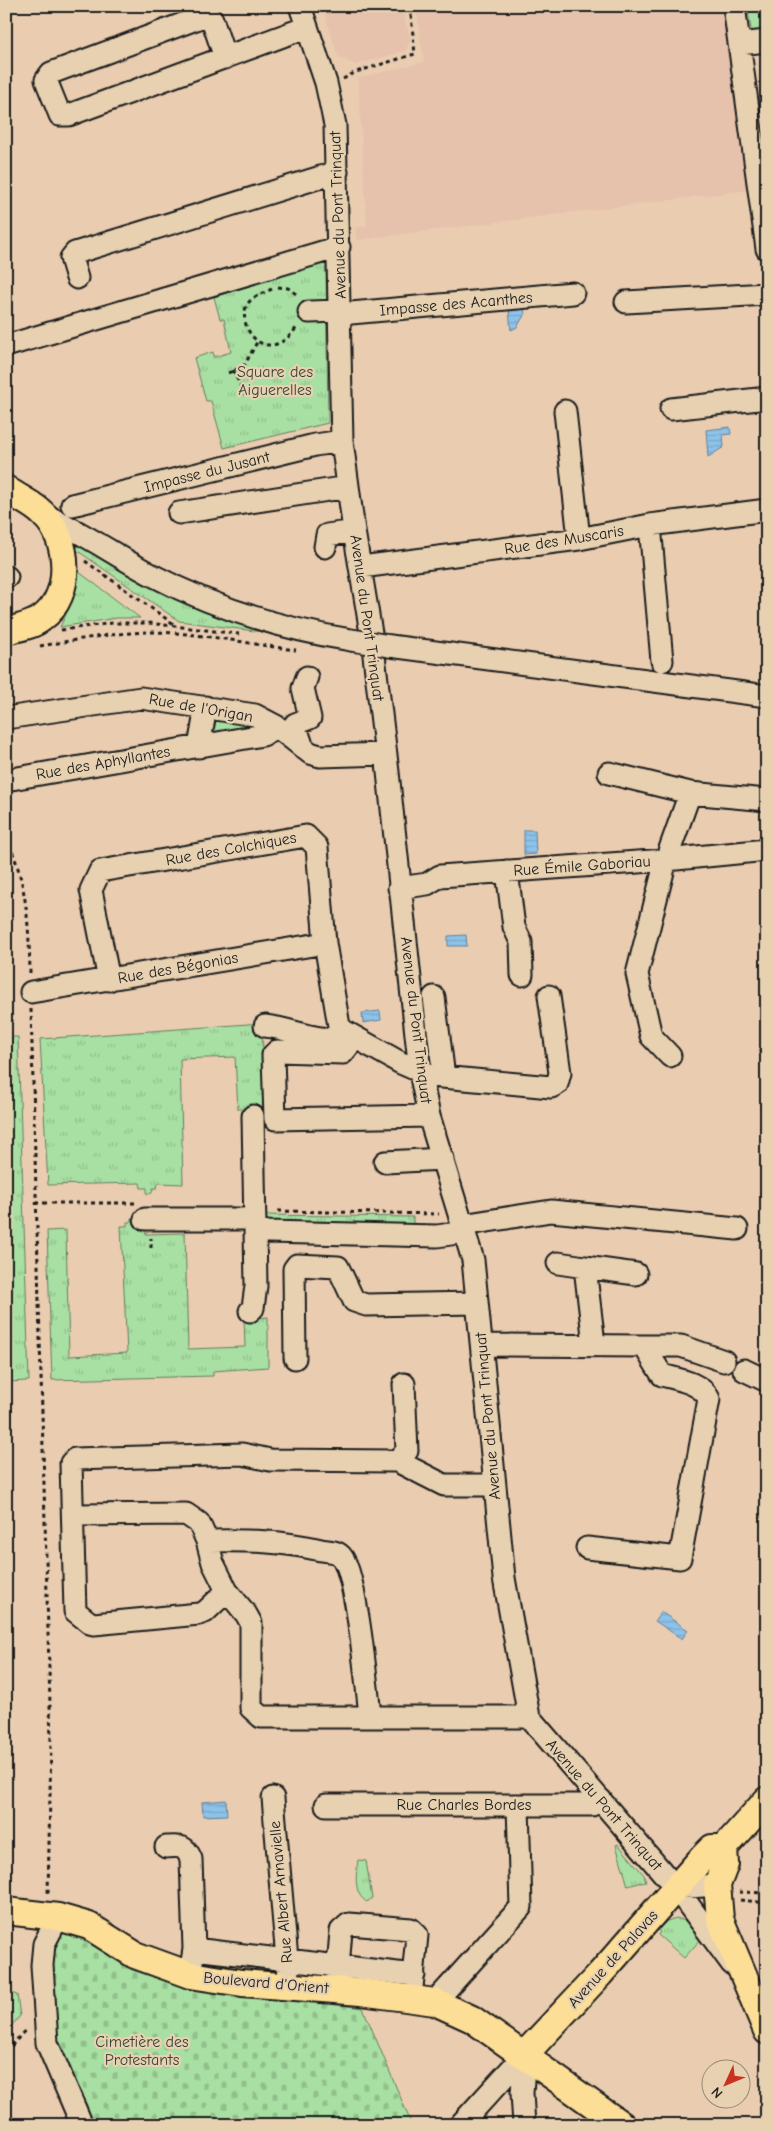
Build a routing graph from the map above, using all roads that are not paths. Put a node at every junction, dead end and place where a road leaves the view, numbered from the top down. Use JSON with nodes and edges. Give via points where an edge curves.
{"nodes":[{"id":1,"x":300,"y":6,"type":"edge"},
{"id":2,"x":734,"y":6,"type":"edge"},
{"id":3,"x":307,"y":27,"type":"junction"},
{"id":4,"x":767,"y":41,"type":"edge"},
{"id":5,"x":739,"y":44,"type":"junction"},
{"id":6,"x":225,"y":58,"type":"junction"},
{"id":7,"x":337,"y":172,"type":"junction"},
{"id":8,"x":763,"y":201,"type":"edge"},
{"id":9,"x":339,"y":247,"type":"junction"},
{"id":10,"x":767,"y":249,"type":"edge"},
{"id":11,"x":77,"y":278,"type":"dead end"},
{"id":12,"x":573,"y":293,"type":"dead end"},
{"id":13,"x":767,"y":294,"type":"edge"},
{"id":14,"x":626,"y":302,"type":"dead end"},
{"id":15,"x":308,"y":312,"type":"road end"},
{"id":16,"x":340,"y":313,"type":"junction"},
{"id":17,"x":6,"y":346,"type":"edge"},
{"id":18,"x":767,"y":398,"type":"edge"},
{"id":19,"x":671,"y":409,"type":"dead end"},
{"id":20,"x":566,"y":411,"type":"dead end"},
{"id":21,"x":342,"y":441,"type":"junction"},
{"id":22,"x":348,"y":487,"type":"junction"},
{"id":23,"x":6,"y":489,"type":"edge"},
{"id":24,"x":72,"y":505,"type":"dead end"},
{"id":25,"x":767,"y":510,"type":"edge"},
{"id":26,"x":179,"y":513,"type":"dead end"},
{"id":27,"x":45,"y":515,"type":"junction"},
{"id":28,"x":650,"y":525,"type":"junction"},
{"id":29,"x":354,"y":531,"type":"junction"},
{"id":30,"x":579,"y":539,"type":"junction"},
{"id":31,"x":325,"y":547,"type":"dead end"},
{"id":32,"x":361,"y":567,"type":"junction"},
{"id":33,"x":6,"y":631,"type":"edge"},
{"id":34,"x":662,"y":661,"type":"dead end"},
{"id":35,"x":308,"y":677,"type":"dead end"},
{"id":36,"x":767,"y":696,"type":"edge"},
{"id":37,"x":206,"y":707,"type":"junction"},
{"id":38,"x":6,"y":718,"type":"edge"},
{"id":39,"x":276,"y":726,"type":"junction"},
{"id":40,"x":199,"y":747,"type":"junction"},
{"id":41,"x":303,"y":748,"type":"junction"},
{"id":42,"x":386,"y":754,"type":"junction"},
{"id":43,"x":609,"y":773,"type":"dead end"},
{"id":44,"x":6,"y":780,"type":"edge"},
{"id":45,"x":690,"y":793,"type":"junction"},
{"id":46,"x":767,"y":800,"type":"edge"},
{"id":47,"x":767,"y":850,"type":"edge"},
{"id":48,"x":666,"y":860,"type":"junction"},
{"id":49,"x":507,"y":871,"type":"junction"},
{"id":50,"x":399,"y":888,"type":"junction"},
{"id":51,"x":326,"y":943,"type":"junction"},
{"id":52,"x":522,"y":976,"type":"dead end"},
{"id":53,"x":109,"y":980,"type":"junction"},
{"id":54,"x":31,"y":992,"type":"road end"},
{"id":55,"x":549,"y":996,"type":"dead end"},
{"id":56,"x":434,"y":997,"type":"dead end"},
{"id":57,"x":265,"y":1026,"type":"dead end"},
{"id":58,"x":355,"y":1038,"type":"junction"},
{"id":59,"x":670,"y":1056,"type":"dead end"},
{"id":60,"x":420,"y":1072,"type":"junction"},
{"id":61,"x":444,"y":1077,"type":"junction"},
{"id":62,"x":253,"y":1116,"type":"dead end"},
{"id":63,"x":428,"y":1116,"type":"junction"},
{"id":64,"x":443,"y":1159,"type":"junction"},
{"id":65,"x":384,"y":1162,"type":"dead end"},
{"id":66,"x":255,"y":1220,"type":"junction"},
{"id":67,"x":148,"y":1227,"type":"road end"},
{"id":68,"x":463,"y":1229,"type":"junction"},
{"id":69,"x":737,"y":1229,"type":"dead end"},
{"id":70,"x":558,"y":1263,"type":"dead end"},
{"id":71,"x":586,"y":1267,"type":"junction"},
{"id":72,"x":636,"y":1274,"type":"dead end"},
{"id":73,"x":477,"y":1303,"type":"junction"},
{"id":74,"x":250,"y":1311,"type":"dead end"},
{"id":75,"x":594,"y":1344,"type":"junction"},
{"id":76,"x":482,"y":1345,"type":"junction"},
{"id":77,"x":644,"y":1346,"type":"junction"},
{"id":78,"x":295,"y":1358,"type":"dead end"},
{"id":79,"x":724,"y":1361,"type":"dead end"},
{"id":80,"x":744,"y":1370,"type":"dead end"},
{"id":81,"x":767,"y":1381,"type":"edge"},
{"id":82,"x":404,"y":1384,"type":"dead end"},
{"id":83,"x":397,"y":1461,"type":"junction"},
{"id":84,"x":494,"y":1484,"type":"junction"},
{"id":85,"x":74,"y":1515,"type":"junction"},
{"id":86,"x":207,"y":1540,"type":"junction"},
{"id":87,"x":587,"y":1548,"type":"dead end"},
{"id":88,"x":227,"y":1591,"type":"junction"},
{"id":89,"x":370,"y":1715,"type":"junction"},
{"id":90,"x":529,"y":1717,"type":"junction"},
{"id":91,"x":273,"y":1798,"type":"dead end"},
{"id":92,"x":600,"y":1800,"type":"junction"},
{"id":93,"x":767,"y":1800,"type":"edge"},
{"id":94,"x":326,"y":1805,"type":"dead end"},
{"id":95,"x":518,"y":1806,"type":"junction"},
{"id":96,"x":166,"y":1847,"type":"dead end"},
{"id":97,"x":724,"y":1848,"type":"junction"},
{"id":98,"x":717,"y":1885,"type":"junction"},
{"id":99,"x":676,"y":1888,"type":"junction"},
{"id":100,"x":53,"y":1907,"type":"junction"},
{"id":101,"x":6,"y":1911,"type":"edge"},
{"id":102,"x":194,"y":1949,"type":"junction"},
{"id":103,"x":287,"y":1959,"type":"junction"},
{"id":104,"x":190,"y":1976,"type":"junction"},
{"id":105,"x":338,"y":1978,"type":"junction"},
{"id":106,"x":746,"y":1984,"type":"junction"},
{"id":107,"x":289,"y":1987,"type":"junction"},
{"id":108,"x":420,"y":1992,"type":"junction"},
{"id":109,"x":767,"y":2031,"type":"edge"},
{"id":110,"x":525,"y":2054,"type":"junction"},
{"id":111,"x":82,"y":2125,"type":"edge"},
{"id":112,"x":460,"y":2125,"type":"edge"},
{"id":113,"x":524,"y":2125,"type":"edge"},
{"id":114,"x":622,"y":2125,"type":"edge"}],
"edges":[{"from":1,"to":3,"type":"street","name":"Avenue du Pont Trinquat"},
{"from":2,"to":5,"type":"street"},
{"from":3,"to":6,"type":"street"},
{"from":3,"to":7,"type":"street","name":"Avenue du Pont Trinquat","via":[[335,125]]},
{"from":4,"to":5,"type":"street"},
{"from":5,"to":8,"type":"street"},
{"from":6,"to":6,"type":"street","via":[[212,19],[204,16],[50,73],[46,80],[60,115],[68,115]]},
{"from":7,"to":9,"type":"street","name":"Avenue du Pont Trinquat"},
{"from":7,"to":11,"type":"street","via":[[75,253],[71,258]]},
{"from":8,"to":10,"type":"street"},
{"from":9,"to":16,"type":"street","name":"Avenue du Pont Trinquat"},
{"from":9,"to":17,"type":"street"},
{"from":12,"to":16,"type":"street","name":"Impasse des Acanthes"},
{"from":13,"to":14,"type":"street"},
{"from":15,"to":16,"type":"street","name":"Impasse des Acanthes"},
{"from":16,"to":21,"type":"street","name":"Avenue du Pont Trinquat"},
{"from":18,"to":19,"type":"street"},
{"from":20,"to":30,"type":"street"},
{"from":21,"to":22,"type":"street","name":"Avenue du Pont Trinquat"},
{"from":21,"to":24,"type":"street","name":"Impasse du Jusant"},
{"from":22,"to":26,"type":"street"},
{"from":22,"to":29,"type":"street","name":"Avenue du Pont Trinquat"},
{"from":23,"to":27,"type":"main road"},
{"from":25,"to":28,"type":"street","name":"Rue des Muscaris"},
{"from":27,"to":33,"type":"main road","via":[[63,545],[65,558],[61,585],[48,613],[41,619]]},
{"from":27,"to":36,"type":"street","bridge":true,"via":[[184,591],[315,634]]},
{"from":28,"to":30,"type":"street","name":"Rue des Muscaris"},
{"from":28,"to":34,"type":"street"},
{"from":29,"to":31,"type":"street","via":[[328,535]]},
{"from":29,"to":32,"type":"street","name":"Avenue du Pont Trinquat"},
{"from":30,"to":32,"type":"street","name":"Rue des Muscaris"},
{"from":32,"to":42,"type":"street","name":"Avenue du Pont Trinquat"},
{"from":35,"to":41,"type":"street","via":[[303,688],[310,718],[295,724]]},
{"from":37,"to":38,"type":"street","name":"Rue de l'Origan","via":[[141,698]]},
{"from":37,"to":39,"type":"street","name":"Rue de l'Origan","via":[[255,715]]},
{"from":37,"to":40,"type":"street"},
{"from":39,"to":40,"type":"street","name":"Rue des Aphyllantes","via":[[263,735]]},
{"from":39,"to":41,"type":"street","name":"Rue de l'Origan"},
{"from":40,"to":44,"type":"street","name":"Rue des Aphyllantes"},
{"from":41,"to":42,"type":"street","name":"Rue de l'Origan","via":[[320,756]]},
{"from":42,"to":50,"type":"street","name":"Avenue du Pont Trinquat"},
{"from":43,"to":45,"type":"street"},
{"from":45,"to":46,"type":"street"},
{"from":45,"to":48,"type":"street"},
{"from":47,"to":48,"type":"street","name":"Rue Émile Gaboriau"},
{"from":48,"to":49,"type":"street","name":"Rue Émile Gaboriau"},
{"from":48,"to":59,"type":"street","via":[[637,974],[651,1036]]},
{"from":49,"to":50,"type":"street","name":"Rue Émile Gaboriau","via":[[440,876],[427,884]]},
{"from":49,"to":52,"type":"street","via":[[514,927],[521,942]]},
{"from":50,"to":60,"type":"street","name":"Avenue du Pont Trinquat"},
{"from":51,"to":53,"type":"street","name":"Rue des Bégonias"},
{"from":51,"to":53,"type":"street","name":"Rue des Colchiques","via":[[316,847],[306,836],[100,871],[91,890]]},
{"from":51,"to":58,"type":"street","name":"Rue des Colchiques","via":[[339,1026]]},
{"from":53,"to":54,"type":"street","name":"Rue des Bégonias"},
{"from":55,"to":61,"type":"street","name":"Rue des Colchiques","via":[[560,1073],[557,1084],[551,1087]]},
{"from":56,"to":61,"type":"street"},
{"from":57,"to":58,"type":"street","via":[[326,1040]]},
{"from":58,"to":60,"type":"street","name":"Rue des Colchiques"},
{"from":58,"to":63,"type":"street","via":[[343,1053],[278,1051],[272,1055],[274,1119]]},
{"from":60,"to":61,"type":"street","name":"Rue des Colchiques"},
{"from":60,"to":63,"type":"street","name":"Avenue du Pont Trinquat"},
{"from":62,"to":66,"type":"street"},
{"from":63,"to":64,"type":"street","name":"Avenue du Pont Trinquat"},
{"from":64,"to":65,"type":"street"},
{"from":64,"to":68,"type":"street","name":"Avenue du Pont Trinquat"},
{"from":66,"to":67,"type":"street"},
{"from":66,"to":68,"type":"street","via":[[267,1226]]},
{"from":66,"to":74,"type":"street","via":[[256,1286]]},
{"from":68,"to":69,"type":"street","via":[[551,1211]]},
{"from":68,"to":73,"type":"street","name":"Avenue du Pont Trinquat","via":[[473,1260]]},
{"from":70,"to":71,"type":"street"},
{"from":71,"to":72,"type":"street"},
{"from":71,"to":75,"type":"street"},
{"from":73,"to":76,"type":"street","name":"Avenue du Pont Trinquat"},
{"from":73,"to":78,"type":"street","via":[[366,1305],[354,1301],[338,1267],[297,1265],[294,1268]]},
{"from":75,"to":76,"type":"street"},
{"from":75,"to":77,"type":"street"},
{"from":76,"to":84,"type":"street","name":"Avenue du Pont Trinquat"},
{"from":77,"to":79,"type":"street","via":[[681,1346]]},
{"from":77,"to":87,"type":"street","via":[[662,1375],[691,1384],[709,1399],[680,1558]]},
{"from":80,"to":81,"type":"street"},
{"from":82,"to":83,"type":"street","via":[[407,1450]]},
{"from":83,"to":84,"type":"street","via":[[444,1485]]},
{"from":83,"to":85,"type":"street","via":[[270,1460],[242,1454],[75,1459],[71,1463]]},
{"from":84,"to":90,"type":"street","name":"Avenue du Pont Trinquat","via":[[508,1606]]},
{"from":85,"to":86,"type":"street","via":[[186,1514],[199,1524]]},
{"from":85,"to":88,"type":"street","via":[[75,1611],[90,1623],[199,1614]]},
{"from":86,"to":88,"type":"street","via":[[213,1563]]},
{"from":86,"to":89,"type":"street","via":[[264,1540],[339,1554],[346,1562],[353,1589]]},
{"from":88,"to":89,"type":"street","via":[[251,1623],[251,1708],[261,1717]]},
{"from":89,"to":90,"type":"street"},
{"from":90,"to":92,"type":"street","name":"Avenue du Pont Trinquat"},
{"from":91,"to":103,"type":"street","name":"Rue Albert Arnavielle"},
{"from":92,"to":95,"type":"street","name":"Rue Charles Bordes","via":[[592,1805]]},
{"from":92,"to":99,"type":"street","name":"Avenue du Pont Trinquat"},
{"from":93,"to":97,"type":"main road","name":"Avenue de Palavas"},
{"from":94,"to":95,"type":"street","name":"Rue Charles Bordes"},
{"from":95,"to":108,"type":"street","via":[[521,1907]]},
{"from":96,"to":102,"type":"street","via":[[186,1848],[191,1859]]},
{"from":97,"to":98,"type":"main road","via":[[725,1864]]},
{"from":97,"to":99,"type":"main road","name":"Avenue de Palavas","via":[[712,1848]]},
{"from":98,"to":99,"type":"street"},
{"from":98,"to":106,"type":"main road","via":[[720,1919]]},
{"from":99,"to":106,"type":"street","name":"Avenue du Pont Trinquat"},
{"from":99,"to":110,"type":"main road","name":"Avenue de Palavas"},
{"from":100,"to":101,"type":"main road","name":"Boulevard d'Orient"},
{"from":100,"to":104,"type":"main road","name":"Boulevard d'Orient","via":[[135,1955]]},
{"from":100,"to":111,"type":"street","via":[[42,1965],[47,2043]]},
{"from":102,"to":103,"type":"street"},
{"from":102,"to":104,"type":"street"},
{"from":103,"to":105,"type":"street"},
{"from":103,"to":107,"type":"street","name":"Rue Albert Arnavielle"},
{"from":104,"to":107,"type":"main road","name":"Boulevard d'Orient"},
{"from":105,"to":107,"type":"main road","name":"Boulevard d'Orient"},
{"from":105,"to":108,"type":"main road","name":"Boulevard d'Orient"},
{"from":105,"to":108,"type":"street","via":[[344,1926],[411,1929],[417,1935]]},
{"from":106,"to":109,"type":"main road"},
{"from":108,"to":110,"type":"main road","name":"Boulevard d'Orient","via":[[472,2019]]},
{"from":110,"to":112,"type":"street","name":"Avenue de Palavas"},
{"from":110,"to":113,"type":"street"},
{"from":110,"to":114,"type":"main road","name":"Boulevard d'Orient"}]}
